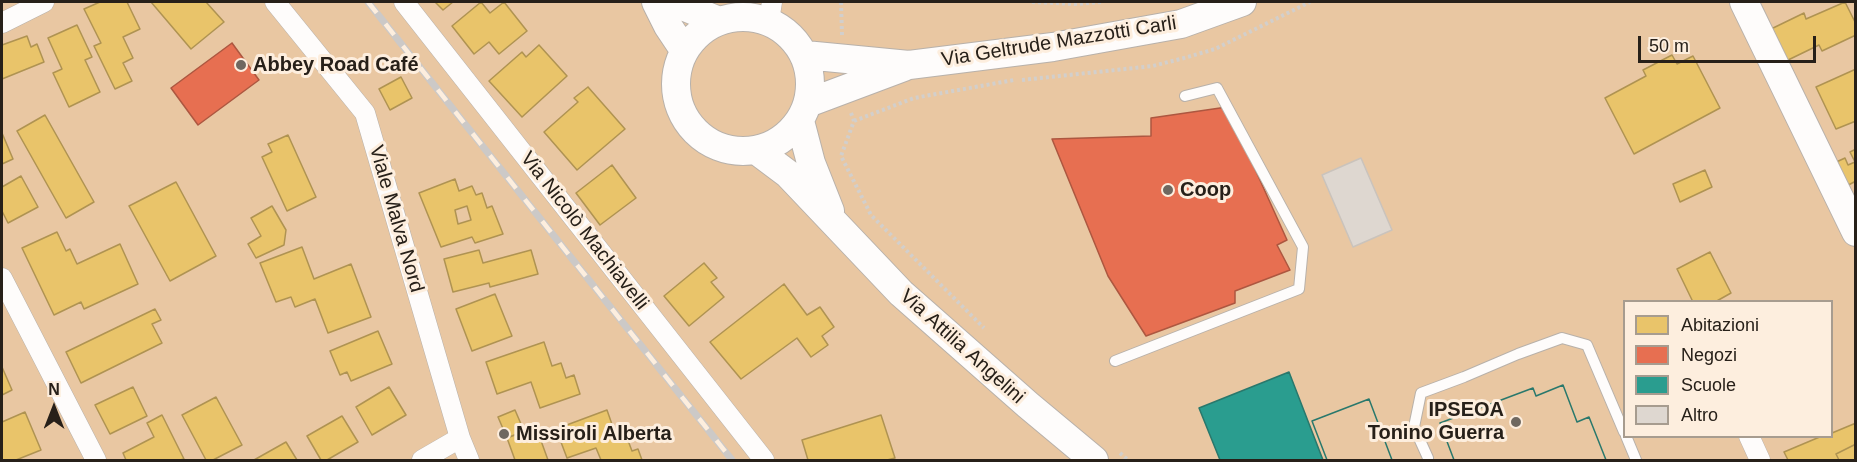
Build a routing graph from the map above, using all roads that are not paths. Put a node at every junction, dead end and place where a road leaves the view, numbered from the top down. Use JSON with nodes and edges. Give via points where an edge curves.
{"nodes":[{"id":1,"x":44,"y":2,"type":"edge"},
{"id":2,"x":275,"y":2,"type":"edge"},
{"id":3,"x":404,"y":2,"type":"edge"},
{"id":4,"x":656,"y":2,"type":"edge"},
{"id":5,"x":673,"y":2,"type":"edge"},
{"id":6,"x":1242,"y":2,"type":"edge"},
{"id":7,"x":1744,"y":2,"type":"edge"},
{"id":8,"x":771,"y":11,"type":"edge"},
{"id":9,"x":719,"y":21,"type":"junction"},
{"id":10,"x":2,"y":23,"type":"edge"},
{"id":11,"x":684,"y":50,"type":"junction"},
{"id":12,"x":804,"y":55,"type":"junction"},
{"id":13,"x":909,"y":65,"type":"junction"},
{"id":14,"x":1185,"y":96,"type":"dead end"},
{"id":15,"x":804,"y":112,"type":"junction"},
{"id":16,"x":756,"y":150,"type":"junction"},
{"id":17,"x":837,"y":227,"type":"junction"},
{"id":18,"x":1856,"y":232,"type":"edge"},
{"id":19,"x":2,"y":278,"type":"edge"},
{"id":20,"x":1115,"y":361,"type":"dead end"},
{"id":21,"x":1623,"y":430,"type":"edge"},
{"id":22,"x":460,"y":438,"type":"junction"},
{"id":23,"x":1627,"y":438,"type":"edge"},
{"id":24,"x":1750,"y":438,"type":"edge"},
{"id":25,"x":1107,"y":457,"type":"edge"},
{"id":26,"x":1428,"y":458,"type":"dead end"},
{"id":27,"x":96,"y":460,"type":"edge"},
{"id":28,"x":422,"y":460,"type":"edge"},
{"id":29,"x":469,"y":460,"type":"edge"},
{"id":30,"x":764,"y":460,"type":"edge"},
{"id":31,"x":1636,"y":460,"type":"edge"},
{"id":32,"x":1760,"y":460,"type":"edge"}],
"edges":[{"from":1,"to":10,"type":"street"},
{"from":2,"to":22,"type":"street","name":"Viale Malva Nord","via":[[365,113]]},
{"from":3,"to":30,"type":"street","name":"Via Nicolò Machiavelli"},
{"from":4,"to":11,"type":"street"},
{"from":5,"to":9,"type":"street"},
{"from":6,"to":13,"type":"street","name":"Via Geltrude Mazzotti Carli","via":[[1181,24],[1053,47]]},
{"from":7,"to":18,"type":"street"},
{"from":8,"to":9,"type":"street"},
{"from":8,"to":12,"type":"street"},
{"from":9,"to":11,"type":"street","via":[[699,33]]},
{"from":11,"to":16,"type":"street","via":[[676,87],[688,123],[718,147]]},
{"from":12,"to":13,"type":"street","name":"Via Geltrude Mazzotti Carli"},
{"from":12,"to":15,"type":"street","via":[[811,87]]},
{"from":13,"to":15,"type":"street","name":"Via Geltrude Mazzotti Carli"},
{"from":14,"to":20,"type":"lane","via":[[1217,88],[1303,247],[1299,289]]},
{"from":15,"to":16,"type":"street","via":[[788,135]]},
{"from":15,"to":17,"type":"street","name":"Via Attilia Angelini","via":[[811,163]]},
{"from":16,"to":17,"type":"street","name":"Via Attilia Angelini","via":[[788,174]]},
{"from":17,"to":25,"type":"street","name":"Via Attilia Angelini","via":[[901,293],[1028,405]]},
{"from":19,"to":27,"type":"street"},
{"from":21,"to":26,"type":"lane","via":[[1587,345],[1562,338],[1421,393],[1414,427]]},
{"from":22,"to":28,"type":"street"},
{"from":22,"to":29,"type":"street","name":"Viale Malva Nord"},
{"from":23,"to":31,"type":"lane"},
{"from":24,"to":32,"type":"street"}]}
